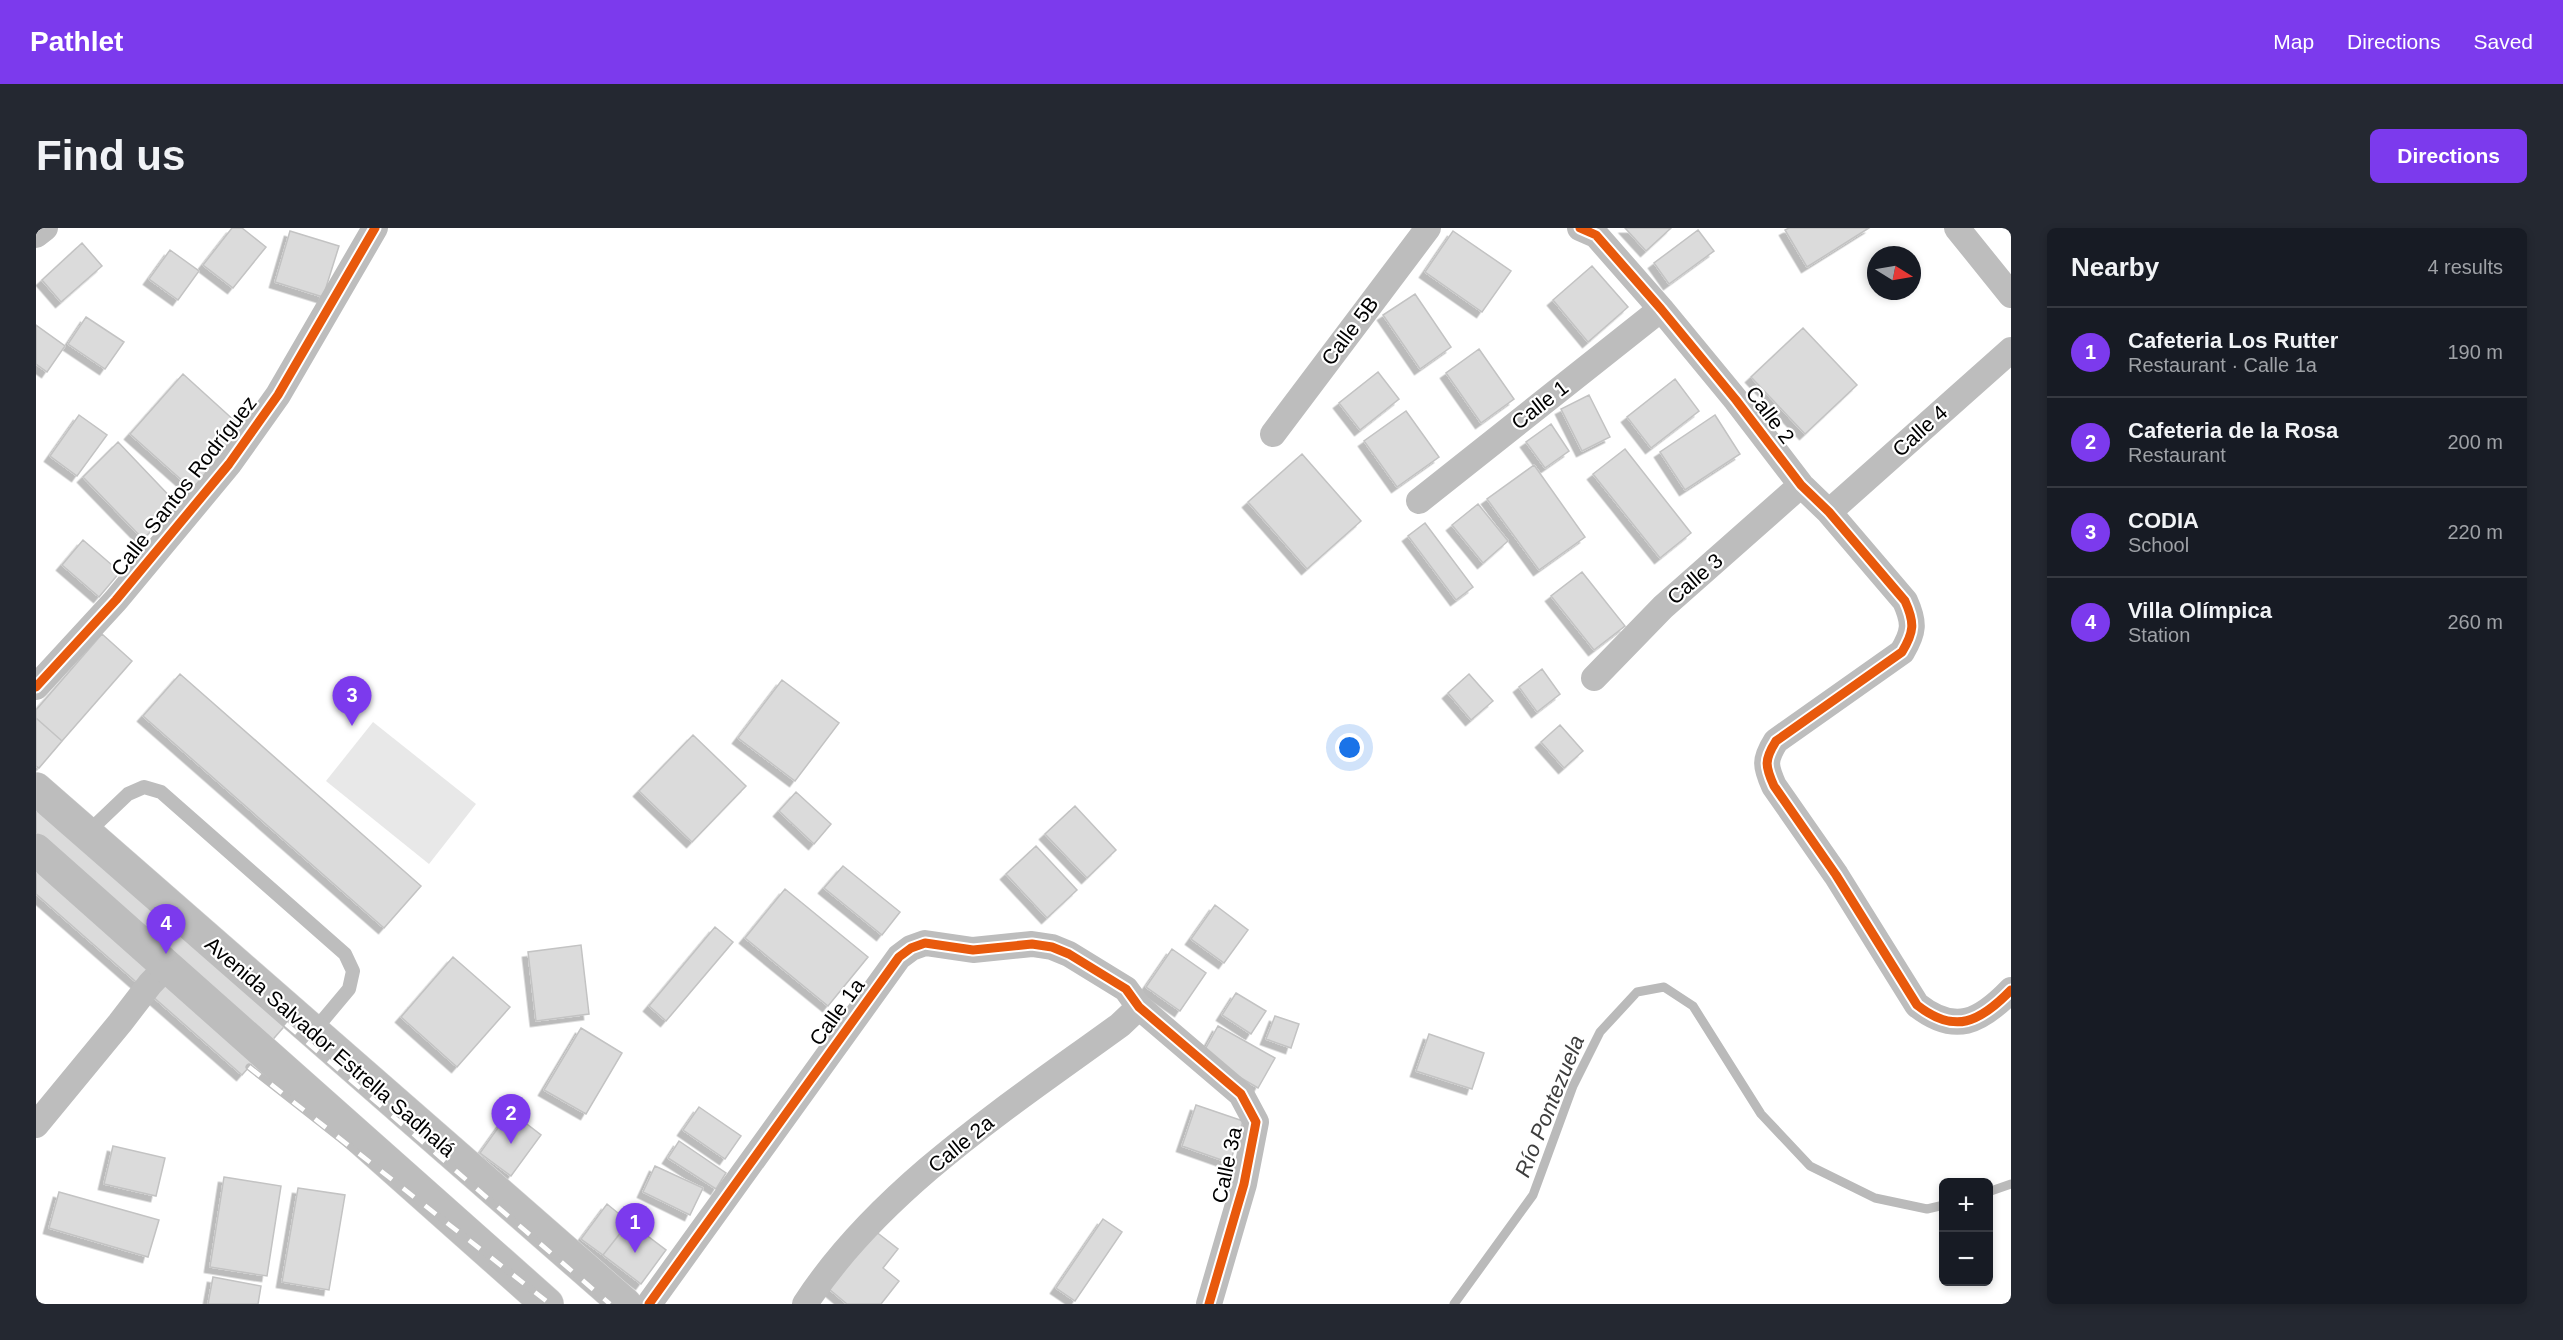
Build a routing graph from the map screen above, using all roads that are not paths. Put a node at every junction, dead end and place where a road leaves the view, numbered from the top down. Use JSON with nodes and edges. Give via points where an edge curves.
{"nodes":[{"id":1,"x":45,"y":228,"type":"edge"},
{"id":2,"x":375,"y":228,"type":"edge"},
{"id":3,"x":1428,"y":228,"type":"edge"},
{"id":4,"x":1580,"y":228,"type":"edge"},
{"id":5,"x":1957,"y":228,"type":"edge"},
{"id":6,"x":36,"y":235,"type":"edge"},
{"id":7,"x":2011,"y":295,"type":"edge"},
{"id":8,"x":1661,"y":309,"type":"junction"},
{"id":9,"x":2011,"y":350,"type":"edge"},
{"id":10,"x":1273,"y":434,"type":"dead end"},
{"id":11,"x":1801,"y":485,"type":"junction"},
{"id":12,"x":1419,"y":501,"type":"dead end"},
{"id":13,"x":1829,"y":512,"type":"junction"},
{"id":14,"x":1594,"y":678,"type":"dead end"},
{"id":15,"x":36,"y":687,"type":"edge"},
{"id":16,"x":36,"y":789,"type":"edge"},
{"id":17,"x":86,"y":834,"type":"junction"},
{"id":18,"x":36,"y":850,"type":"edge"},
{"id":19,"x":167,"y":966,"type":"junction"},
{"id":20,"x":2011,"y":990,"type":"edge"},
{"id":21,"x":1139,"y":1007,"type":"junction"},
{"id":22,"x":313,"y":1032,"type":"junction"},
{"id":23,"x":36,"y":1125,"type":"edge"},
{"id":24,"x":547,"y":1304,"type":"edge"},
{"id":25,"x":625,"y":1304,"type":"edge"},
{"id":26,"x":649,"y":1304,"type":"edge"},
{"id":27,"x":805,"y":1304,"type":"edge"},
{"id":28,"x":1209,"y":1304,"type":"edge"}],
"edges":[{"from":1,"to":6,"type":"street"},
{"from":2,"to":15,"type":"street","name":"Calle Santos Rodríguez","via":[[278,395],[229,464],[116,600]]},
{"from":3,"to":10,"type":"street","name":"Calle 5B"},
{"from":4,"to":8,"type":"street","name":"Calle 2","via":[[1596,235]]},
{"from":5,"to":7,"type":"street"},
{"from":8,"to":11,"type":"street","name":"Calle 2"},
{"from":8,"to":12,"type":"street","name":"Calle 1"},
{"from":9,"to":13,"type":"street","name":"Calle 4"},
{"from":11,"to":13,"type":"street","name":"Calle 2"},
{"from":11,"to":14,"type":"street","name":"Calle 3","via":[[1663,607]]},
{"from":13,"to":20,"type":"street","name":"Calle 2","via":[[1905,601],[1912,617],[1912,635],[1902,652],[1884,667],[1776,741],[1767,755],[1767,771],[1917,1005],[1931,1016],[1964,1022],[1994,1008]]},
{"from":16,"to":17,"type":"main road","name":"Avenida Salvador Estrella Sadhalá"},
{"from":17,"to":22,"type":"main road","name":"Avenida Salvador Estrella Sadhalá"},
{"from":17,"to":22,"type":"lane","via":[[128,794],[144,787],[161,792],[345,954],[353,970],[349,989]]},
{"from":18,"to":19,"type":"main road"},
{"from":19,"to":23,"type":"street"},
{"from":19,"to":24,"type":"main road"},
{"from":21,"to":26,"type":"street","name":"Calle 1a","via":[[1126,989],[1052,947],[1032,944],[973,950],[925,943],[911,948],[899,957]]},
{"from":21,"to":27,"type":"street","name":"Calle 2a","via":[[1120,1025],[953,1146],[869,1226]]},
{"from":21,"to":28,"type":"street","name":"Calle 3a","via":[[1241,1094],[1256,1122],[1245,1184]]},
{"from":22,"to":25,"type":"main road","name":"Avenida Salvador Estrella Sadhalá"}]}
